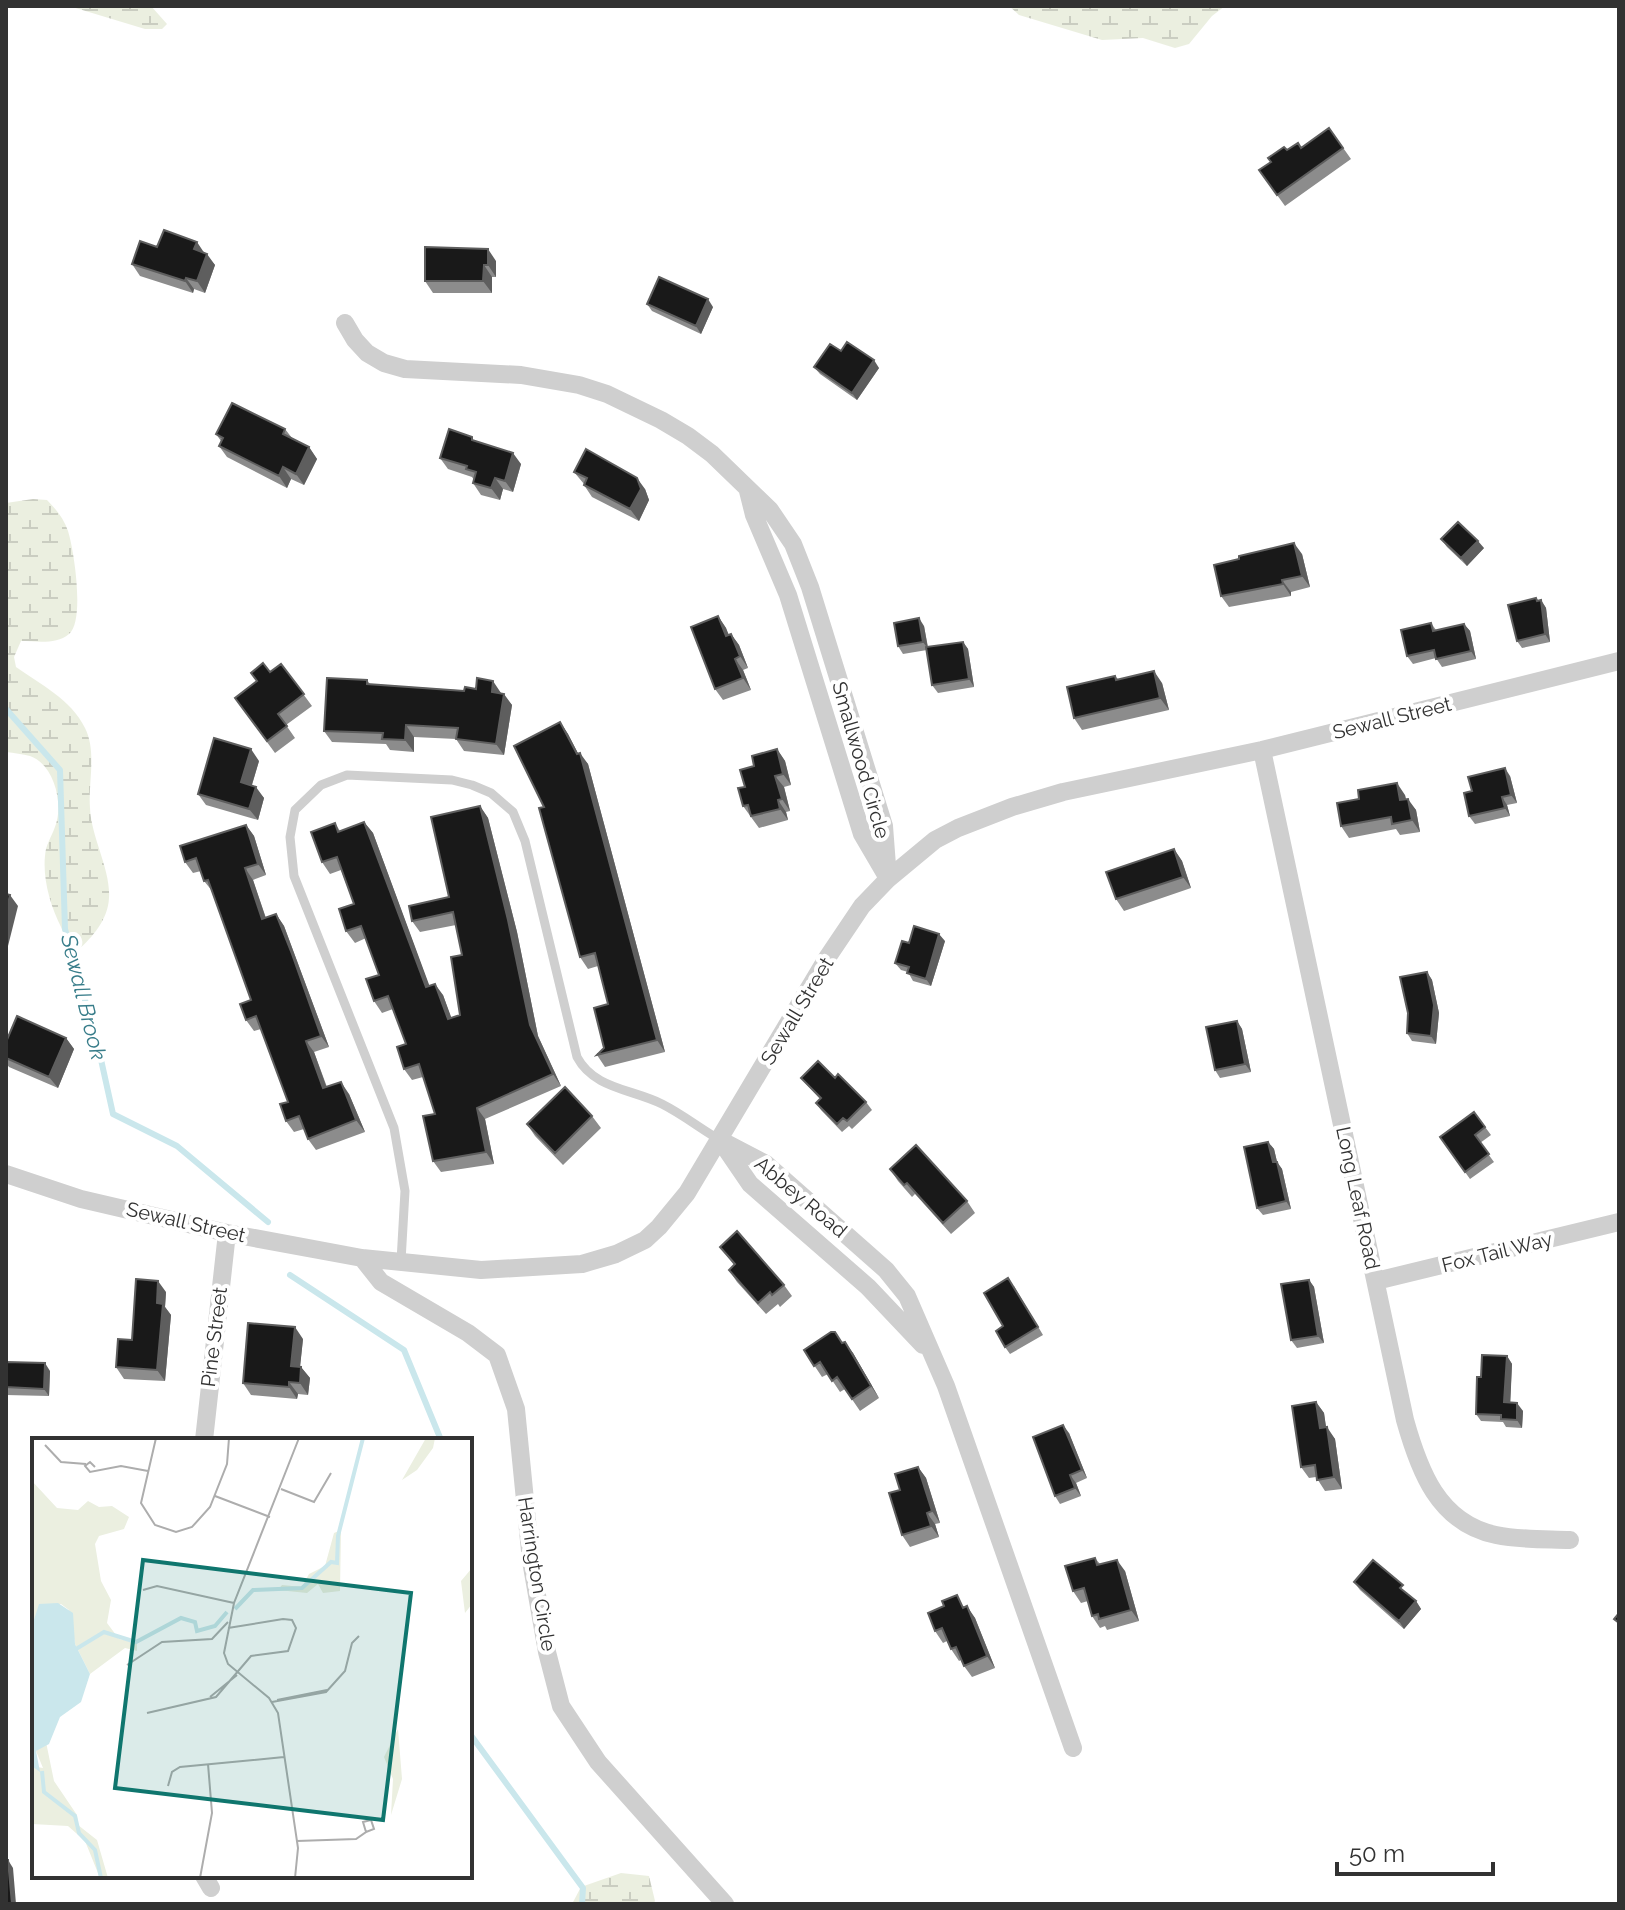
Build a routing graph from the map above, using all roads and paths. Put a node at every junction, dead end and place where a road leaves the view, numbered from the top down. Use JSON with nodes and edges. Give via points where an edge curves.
{"nodes":[{"id":1,"x":345,"y":323,"type":"dead end"},
{"id":2,"x":748,"y":491,"type":"junction"},
{"id":3,"x":810,"y":587,"type":"junction"},
{"id":4,"x":788,"y":595,"type":"junction"},
{"id":5,"x":1619,"y":661,"type":"edge"},
{"id":6,"x":1262,"y":750,"type":"junction"},
{"id":7,"x":888,"y":879,"type":"junction"},
{"id":8,"x":720,"y":1140,"type":"junction"},
{"id":9,"x":6,"y":1174,"type":"edge"},
{"id":10,"x":808,"y":1201,"type":"junction"},
{"id":11,"x":792,"y":1221,"type":"junction"},
{"id":12,"x":1619,"y":1222,"type":"edge"},
{"id":13,"x":227,"y":1233,"type":"junction"},
{"id":14,"x":362,"y":1258,"type":"junction"},
{"id":15,"x":401,"y":1261,"type":"junction"},
{"id":16,"x":886,"y":1270,"type":"junction"},
{"id":17,"x":1376,"y":1281,"type":"junction"},
{"id":18,"x":868,"y":1287,"type":"junction"},
{"id":19,"x":932,"y":1356,"type":"junction"},
{"id":20,"x":204,"y":1438,"type":"edge"},
{"id":21,"x":1570,"y":1540,"type":"dead end"},
{"id":22,"x":1073,"y":1748,"type":"dead end"},
{"id":23,"x":725,"y":1904,"type":"edge"}],
"edges":[{"from":1,"to":2,"type":"street","name":"Smallwood Circle","via":[[367,353],[405,369],[521,375],[607,394],[688,436]]},
{"from":2,"to":3,"type":"street","name":"Smallwood Circle","via":[[782,527]]},
{"from":2,"to":4,"type":"street","name":"Smallwood Circle"},
{"from":3,"to":4,"type":"lane"},
{"from":3,"to":7,"type":"street","name":"Smallwood Circle","via":[[884,826]]},
{"from":4,"to":7,"type":"street","name":"Smallwood Circle","via":[[862,834]]},
{"from":5,"to":6,"type":"street","name":"Sewall Street"},
{"from":6,"to":7,"type":"street","name":"Sewall Street","via":[[1012,807],[935,840]]},
{"from":6,"to":17,"type":"street","name":"Long Leaf Road"},
{"from":7,"to":8,"type":"street","name":"Sewall Street","via":[[862,906],[827,958]]},
{"from":8,"to":10,"type":"street","name":"Abbey Road","via":[[766,1164]]},
{"from":8,"to":11,"type":"street","name":"Abbey Road","via":[[750,1184]]},
{"from":8,"to":15,"type":"street","name":"Sewall Street","via":[[659,1227],[616,1254],[582,1264],[483,1270]]},
{"from":8,"to":15,"type":"lane","via":[[659,1102],[597,1080],[582,1067],[525,841],[513,812],[491,793],[452,780],[347,775],[321,785],[295,810],[292,863],[394,1128],[405,1191]]},
{"from":9,"to":13,"type":"street","name":"Sewall Street","via":[[81,1199]]},
{"from":10,"to":11,"type":"lane"},
{"from":10,"to":16,"type":"street","name":"Abbey Road"},
{"from":11,"to":18,"type":"street","name":"Abbey Road"},
{"from":12,"to":17,"type":"street","name":"Fox Tail Way"},
{"from":13,"to":14,"type":"street","name":"Sewall Street"},
{"from":13,"to":20,"type":"street","name":"Pine Street"},
{"from":14,"to":15,"type":"street","name":"Sewall Street"},
{"from":14,"to":23,"type":"street","name":"Harrington Circle","via":[[381,1282],[497,1355],[516,1409],[531,1561],[561,1706],[598,1762]]},
{"from":16,"to":18,"type":"lane"},
{"from":16,"to":19,"type":"street","name":"Abbey Road","via":[[912,1304]]},
{"from":17,"to":21,"type":"street","name":"Long Leaf Road","via":[[1412,1446],[1436,1496],[1457,1518],[1484,1532]]},
{"from":18,"to":19,"type":"street","name":"Abbey Road"},
{"from":19,"to":22,"type":"street","name":"Abbey Road"}]}
